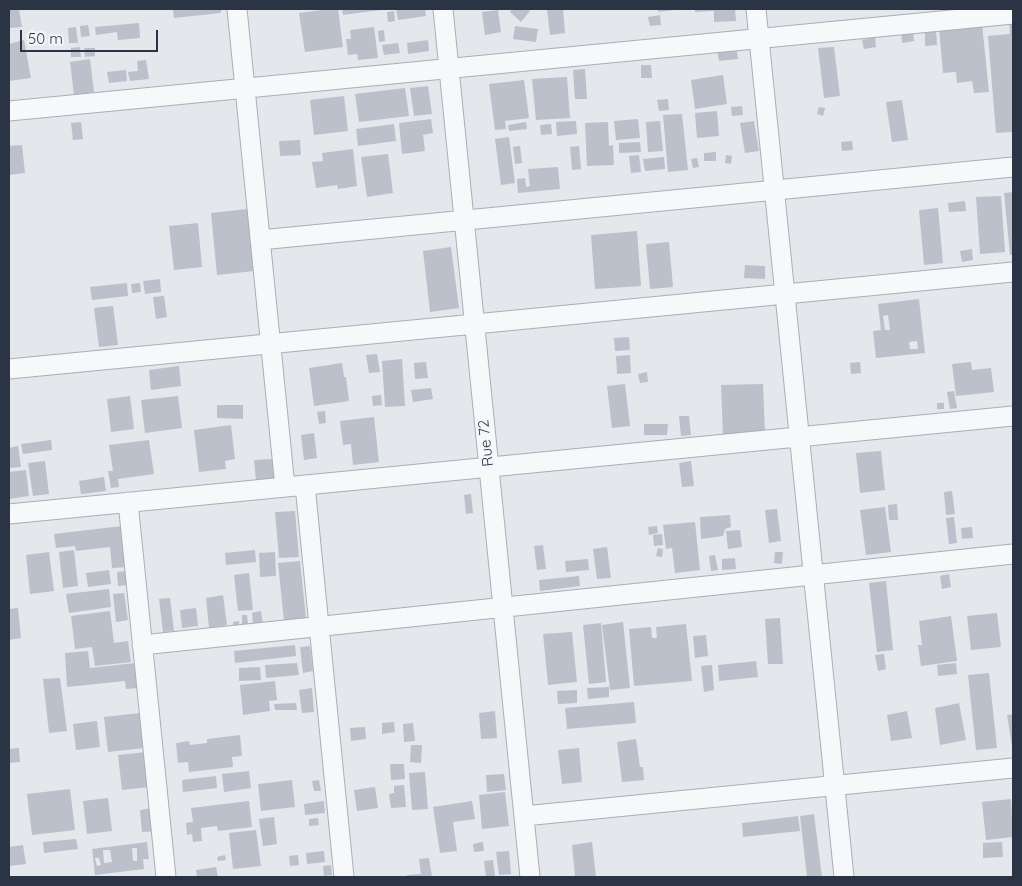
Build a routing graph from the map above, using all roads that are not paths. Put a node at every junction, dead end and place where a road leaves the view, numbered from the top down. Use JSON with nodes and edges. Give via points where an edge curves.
{"nodes":[{"id":1,"x":237,"y":9,"type":"edge"},
{"id":2,"x":443,"y":9,"type":"edge"},
{"id":3,"x":756,"y":9,"type":"edge"},
{"id":4,"x":1013,"y":14,"type":"edge"},
{"id":5,"x":760,"y":38,"type":"junction"},
{"id":6,"x":448,"y":69,"type":"junction"},
{"id":7,"x":245,"y":88,"type":"junction"},
{"id":8,"x":9,"y":111,"type":"edge"},
{"id":9,"x":1013,"y":167,"type":"edge"},
{"id":10,"x":774,"y":190,"type":"junction"},
{"id":11,"x":464,"y":220,"type":"junction"},
{"id":12,"x":260,"y":240,"type":"junction"},
{"id":13,"x":1013,"y":272,"type":"edge"},
{"id":14,"x":785,"y":294,"type":"junction"},
{"id":15,"x":474,"y":324,"type":"junction"},
{"id":16,"x":271,"y":344,"type":"junction"},
{"id":17,"x":9,"y":369,"type":"edge"},
{"id":18,"x":1013,"y":416,"type":"edge"},
{"id":19,"x":799,"y":437,"type":"junction"},
{"id":20,"x":489,"y":467,"type":"junction"},
{"id":21,"x":305,"y":485,"type":"junction"},
{"id":22,"x":285,"y":487,"type":"junction"},
{"id":23,"x":128,"y":502,"type":"junction"},
{"id":24,"x":9,"y":514,"type":"edge"},
{"id":25,"x":1013,"y":554,"type":"edge"},
{"id":26,"x":813,"y":575,"type":"junction"},
{"id":27,"x":503,"y":607,"type":"junction"},
{"id":28,"x":319,"y":626,"type":"junction"},
{"id":29,"x":142,"y":645,"type":"junction"},
{"id":30,"x":1013,"y":768,"type":"edge"},
{"id":31,"x":834,"y":786,"type":"junction"},
{"id":32,"x":524,"y":816,"type":"junction"},
{"id":33,"x":166,"y":877,"type":"edge"},
{"id":34,"x":344,"y":877,"type":"edge"},
{"id":35,"x":530,"y":877,"type":"edge"},
{"id":36,"x":844,"y":877,"type":"edge"}],
"edges":[{"from":1,"to":7,"type":"street"},
{"from":2,"to":6,"type":"street","name":"Rue 72"},
{"from":3,"to":5,"type":"street"},
{"from":4,"to":5,"type":"street"},
{"from":5,"to":6,"type":"street"},
{"from":5,"to":10,"type":"street"},
{"from":6,"to":7,"type":"street"},
{"from":6,"to":11,"type":"street","name":"Rue 72"},
{"from":7,"to":8,"type":"street"},
{"from":7,"to":12,"type":"street"},
{"from":9,"to":10,"type":"street"},
{"from":10,"to":11,"type":"street"},
{"from":10,"to":14,"type":"street"},
{"from":11,"to":12,"type":"street"},
{"from":11,"to":15,"type":"street","name":"Rue 72"},
{"from":12,"to":16,"type":"street"},
{"from":13,"to":14,"type":"street"},
{"from":14,"to":15,"type":"street"},
{"from":14,"to":19,"type":"street"},
{"from":15,"to":16,"type":"street"},
{"from":15,"to":20,"type":"street","name":"Rue 72"},
{"from":16,"to":17,"type":"street"},
{"from":16,"to":22,"type":"street"},
{"from":18,"to":19,"type":"street"},
{"from":19,"to":20,"type":"street"},
{"from":19,"to":26,"type":"street"},
{"from":20,"to":21,"type":"street"},
{"from":20,"to":27,"type":"street","name":"Rue 72"},
{"from":21,"to":22,"type":"street"},
{"from":21,"to":28,"type":"street"},
{"from":22,"to":23,"type":"street"},
{"from":23,"to":24,"type":"street"},
{"from":23,"to":29,"type":"street"},
{"from":25,"to":26,"type":"street"},
{"from":26,"to":27,"type":"street"},
{"from":26,"to":31,"type":"street"},
{"from":27,"to":28,"type":"street"},
{"from":27,"to":32,"type":"street","name":"Rue 72"},
{"from":28,"to":29,"type":"street"},
{"from":28,"to":34,"type":"street"},
{"from":29,"to":33,"type":"street"},
{"from":30,"to":31,"type":"street"},
{"from":31,"to":32,"type":"street"},
{"from":31,"to":36,"type":"street"},
{"from":32,"to":35,"type":"street","name":"Rue 72"}]}
